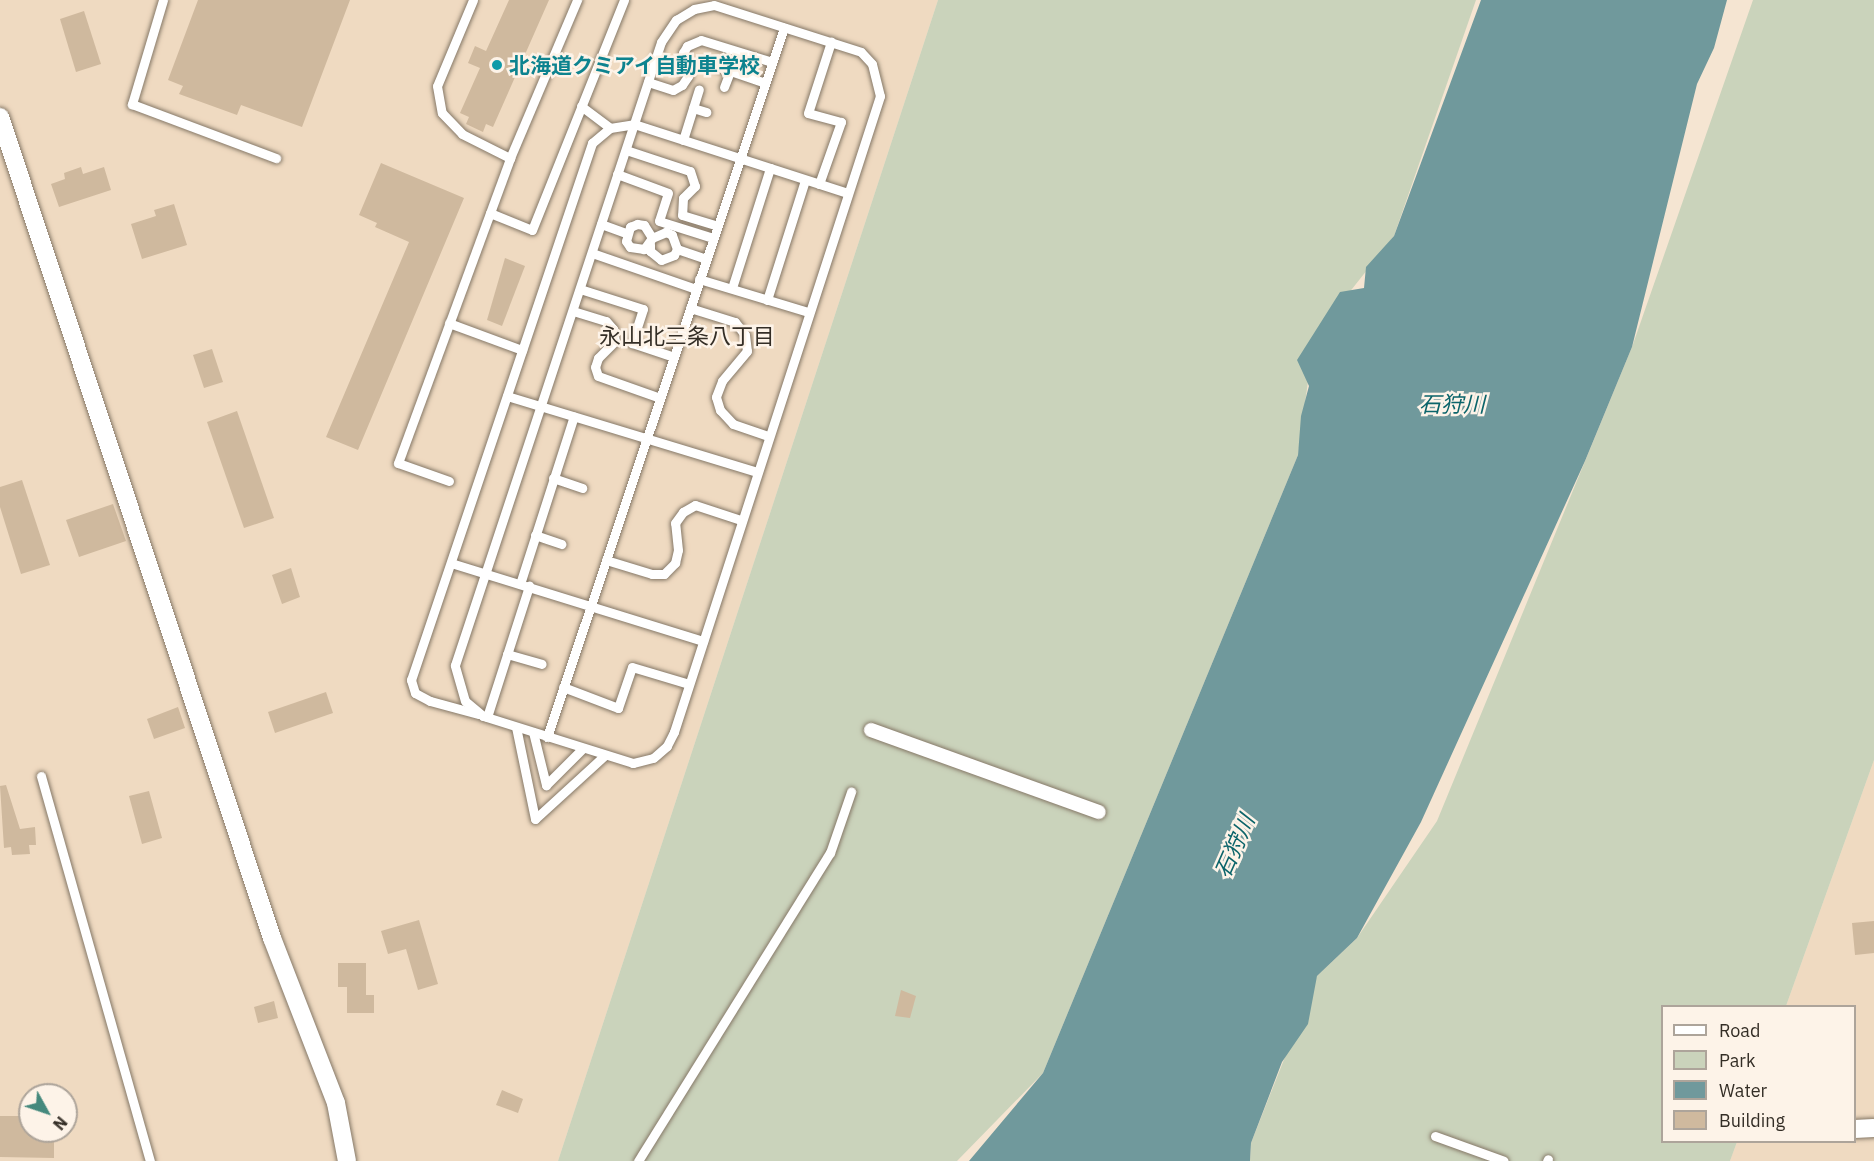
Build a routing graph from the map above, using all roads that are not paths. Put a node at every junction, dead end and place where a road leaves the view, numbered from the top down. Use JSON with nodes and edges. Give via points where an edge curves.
{"nodes":[{"id":1,"x":163,"y":0,"type":"edge"},
{"id":2,"x":473,"y":0,"type":"edge"},
{"id":3,"x":577,"y":0,"type":"edge"},
{"id":4,"x":624,"y":0,"type":"edge"},
{"id":5,"x":784,"y":28,"type":"junction"},
{"id":6,"x":831,"y":42,"type":"junction"},
{"id":7,"x":772,"y":62,"type":"junction"},
{"id":8,"x":707,"y":63,"type":"dead end"},
{"id":9,"x":730,"y":70,"type":"junction"},
{"id":10,"x":648,"y":82,"type":"junction"},
{"id":11,"x":765,"y":83,"type":"junction"},
{"id":12,"x":724,"y":87,"type":"dead end"},
{"id":13,"x":699,"y":88,"type":"dead end"},
{"id":14,"x":581,"y":106,"type":"junction"},
{"id":15,"x":693,"y":108,"type":"junction"},
{"id":16,"x":706,"y":112,"type":"dead end"},
{"id":17,"x":0,"y":117,"type":"edge"},
{"id":18,"x":634,"y":124,"type":"junction"},
{"id":19,"x":610,"y":128,"type":"junction"},
{"id":20,"x":683,"y":140,"type":"junction"},
{"id":21,"x":626,"y":150,"type":"junction"},
{"id":22,"x":276,"y":158,"type":"dead end"},
{"id":23,"x":510,"y":158,"type":"junction"},
{"id":24,"x":740,"y":159,"type":"junction"},
{"id":25,"x":770,"y":168,"type":"junction"},
{"id":26,"x":617,"y":174,"type":"junction"},
{"id":27,"x":805,"y":180,"type":"junction"},
{"id":28,"x":819,"y":184,"type":"junction"},
{"id":29,"x":847,"y":193,"type":"junction"},
{"id":30,"x":490,"y":213,"type":"junction"},
{"id":31,"x":601,"y":224,"type":"junction"},
{"id":32,"x":717,"y":226,"type":"junction"},
{"id":33,"x":626,"y":233,"type":"junction"},
{"id":34,"x":713,"y":238,"type":"junction"},
{"id":35,"x":651,"y":241,"type":"junction"},
{"id":36,"x":677,"y":249,"type":"junction"},
{"id":37,"x":592,"y":253,"type":"junction"},
{"id":38,"x":706,"y":259,"type":"junction"},
{"id":39,"x":699,"y":279,"type":"junction"},
{"id":40,"x":732,"y":288,"type":"junction"},
{"id":41,"x":580,"y":289,"type":"junction"},
{"id":42,"x":696,"y":289,"type":"junction"},
{"id":43,"x":767,"y":300,"type":"junction"},
{"id":44,"x":690,"y":308,"type":"junction"},
{"id":45,"x":573,"y":311,"type":"junction"},
{"id":46,"x":808,"y":312,"type":"junction"},
{"id":47,"x":449,"y":323,"type":"junction"},
{"id":48,"x":522,"y":350,"type":"junction"},
{"id":49,"x":674,"y":357,"type":"junction"},
{"id":50,"x":507,"y":396,"type":"junction"},
{"id":51,"x":660,"y":398,"type":"junction"},
{"id":52,"x":541,"y":407,"type":"junction"},
{"id":53,"x":574,"y":416,"type":"junction"},
{"id":54,"x":768,"y":436,"type":"junction"},
{"id":55,"x":646,"y":440,"type":"junction"},
{"id":56,"x":757,"y":472,"type":"junction"},
{"id":57,"x":553,"y":478,"type":"junction"},
{"id":58,"x":449,"y":481,"type":"dead end"},
{"id":59,"x":582,"y":488,"type":"dead end"},
{"id":60,"x":741,"y":520,"type":"junction"},
{"id":61,"x":535,"y":535,"type":"junction"},
{"id":62,"x":561,"y":544,"type":"dead end"},
{"id":63,"x":606,"y":560,"type":"junction"},
{"id":64,"x":451,"y":563,"type":"junction"},
{"id":65,"x":486,"y":573,"type":"junction"},
{"id":66,"x":524,"y":585,"type":"junction"},
{"id":67,"x":591,"y":606,"type":"junction"},
{"id":68,"x":703,"y":641,"type":"junction"},
{"id":69,"x":507,"y":654,"type":"junction"},
{"id":70,"x":542,"y":664,"type":"dead end"},
{"id":71,"x":689,"y":684,"type":"junction"},
{"id":72,"x":563,"y":687,"type":"junction"},
{"id":73,"x":485,"y":716,"type":"junction"},
{"id":74,"x":516,"y":727,"type":"junction"},
{"id":75,"x":871,"y":730,"type":"dead end"},
{"id":76,"x":533,"y":732,"type":"junction"},
{"id":77,"x":547,"y":737,"type":"junction"},
{"id":78,"x":583,"y":748,"type":"junction"},
{"id":79,"x":605,"y":754,"type":"junction"},
{"id":80,"x":41,"y":777,"type":"dead end"},
{"id":81,"x":851,"y":792,"type":"dead end"},
{"id":82,"x":1099,"y":812,"type":"dead end"},
{"id":83,"x":1874,"y":1128,"type":"edge"},
{"id":84,"x":1856,"y":1129,"type":"edge"},
{"id":85,"x":1435,"y":1136,"type":"dead end"},
{"id":86,"x":150,"y":1161,"type":"edge"},
{"id":87,"x":347,"y":1161,"type":"edge"},
{"id":88,"x":638,"y":1161,"type":"edge"},
{"id":89,"x":1504,"y":1161,"type":"edge"}],
"edges":[{"from":1,"to":22,"type":"lane","via":[[132,104]]},
{"from":2,"to":23,"type":"lane","via":[[437,86],[442,113],[462,134]]},
{"from":3,"to":23,"type":"lane"},
{"from":4,"to":14,"type":"lane"},
{"from":5,"to":6,"type":"lane"},
{"from":5,"to":7,"type":"lane"},
{"from":5,"to":10,"type":"lane","via":[[714,5],[694,9],[676,20],[661,42]]},
{"from":6,"to":28,"type":"lane","via":[[808,113],[841,122]]},
{"from":6,"to":29,"type":"lane","via":[[861,52],[872,64],[880,96]]},
{"from":7,"to":10,"type":"lane","via":[[701,40],[687,46],[683,53],[688,76],[682,85],[673,90]]},
{"from":7,"to":11,"type":"lane"},
{"from":8,"to":9,"type":"lane"},
{"from":9,"to":11,"type":"lane"},
{"from":9,"to":12,"type":"lane"},
{"from":10,"to":18,"type":"lane"},
{"from":11,"to":24,"type":"lane"},
{"from":13,"to":15,"type":"lane"},
{"from":14,"to":19,"type":"lane"},
{"from":14,"to":30,"type":"lane","via":[[532,230]]},
{"from":15,"to":16,"type":"lane"},
{"from":15,"to":20,"type":"lane"},
{"from":17,"to":87,"type":"street","via":[[272,938],[336,1103]]},
{"from":18,"to":19,"type":"lane"},
{"from":18,"to":20,"type":"lane"},
{"from":18,"to":21,"type":"lane"},
{"from":19,"to":48,"type":"lane","via":[[592,143]]},
{"from":20,"to":24,"type":"lane"},
{"from":21,"to":26,"type":"lane"},
{"from":21,"to":32,"type":"lane","via":[[690,171],[696,186],[683,198],[682,215]]},
{"from":23,"to":30,"type":"lane"},
{"from":24,"to":25,"type":"lane"},
{"from":24,"to":32,"type":"lane"},
{"from":25,"to":27,"type":"lane"},
{"from":25,"to":40,"type":"lane"},
{"from":26,"to":31,"type":"lane"},
{"from":26,"to":34,"type":"lane","via":[[668,193],[659,221]]},
{"from":27,"to":28,"type":"lane"},
{"from":27,"to":43,"type":"lane"},
{"from":28,"to":29,"type":"lane"},
{"from":29,"to":46,"type":"lane"},
{"from":30,"to":47,"type":"lane"},
{"from":31,"to":33,"type":"lane"},
{"from":31,"to":37,"type":"lane"},
{"from":32,"to":34,"type":"lane"},
{"from":33,"to":35,"type":"lane","via":[[630,227],[644,225]]},
{"from":33,"to":35,"type":"lane","via":[[626,241],[637,250]]},
{"from":34,"to":38,"type":"lane"},
{"from":35,"to":36,"type":"lane","via":[[666,232],[672,235]]},
{"from":35,"to":36,"type":"lane","via":[[650,251],[661,260],[674,255]]},
{"from":36,"to":38,"type":"lane"},
{"from":37,"to":41,"type":"lane"},
{"from":37,"to":42,"type":"lane"},
{"from":38,"to":39,"type":"lane"},
{"from":39,"to":40,"type":"lane"},
{"from":39,"to":42,"type":"lane"},
{"from":40,"to":43,"type":"lane"},
{"from":41,"to":45,"type":"lane"},
{"from":41,"to":49,"type":"lane","via":[[643,309],[632,343]]},
{"from":42,"to":44,"type":"lane"},
{"from":43,"to":46,"type":"lane"},
{"from":44,"to":49,"type":"lane"},
{"from":44,"to":54,"type":"lane","via":[[735,322],[745,335],[747,351],[722,381],[716,397],[720,410],[733,424]]},
{"from":45,"to":51,"type":"lane","via":[[606,321],[613,329],[615,341],[594,367],[598,376]]},
{"from":45,"to":52,"type":"lane"},
{"from":46,"to":54,"type":"lane"},
{"from":47,"to":48,"type":"lane"},
{"from":47,"to":58,"type":"lane","via":[[398,463]]},
{"from":48,"to":50,"type":"lane"},
{"from":49,"to":51,"type":"lane"},
{"from":50,"to":52,"type":"lane"},
{"from":50,"to":64,"type":"lane"},
{"from":51,"to":55,"type":"lane"},
{"from":52,"to":53,"type":"lane"},
{"from":52,"to":65,"type":"lane"},
{"from":53,"to":55,"type":"lane"},
{"from":53,"to":57,"type":"lane"},
{"from":54,"to":56,"type":"lane"},
{"from":55,"to":56,"type":"lane"},
{"from":55,"to":63,"type":"lane"},
{"from":56,"to":60,"type":"lane"},
{"from":57,"to":59,"type":"lane"},
{"from":57,"to":61,"type":"lane"},
{"from":60,"to":63,"type":"lane","via":[[695,505],[683,512],[675,523],[675,563],[664,574]]},
{"from":60,"to":68,"type":"lane"},
{"from":61,"to":62,"type":"lane"},
{"from":61,"to":66,"type":"lane"},
{"from":63,"to":67,"type":"lane"},
{"from":64,"to":65,"type":"lane"},
{"from":64,"to":73,"type":"lane","via":[[411,680],[415,693],[429,701]]},
{"from":65,"to":66,"type":"lane"},
{"from":65,"to":73,"type":"lane","via":[[455,665],[465,701]]},
{"from":66,"to":67,"type":"lane"},
{"from":66,"to":69,"type":"lane"},
{"from":67,"to":68,"type":"lane"},
{"from":67,"to":72,"type":"lane"},
{"from":68,"to":71,"type":"lane"},
{"from":69,"to":70,"type":"lane"},
{"from":69,"to":73,"type":"lane"},
{"from":71,"to":72,"type":"lane","via":[[632,667],[618,708]]},
{"from":71,"to":79,"type":"lane","via":[[667,746],[653,758],[633,763]]},
{"from":72,"to":77,"type":"lane"},
{"from":73,"to":74,"type":"lane"},
{"from":74,"to":76,"type":"lane"},
{"from":74,"to":79,"type":"lane","via":[[535,819]]},
{"from":75,"to":82,"type":"street"},
{"from":76,"to":77,"type":"lane"},
{"from":76,"to":78,"type":"lane","via":[[546,785]]},
{"from":77,"to":78,"type":"lane"},
{"from":78,"to":79,"type":"lane"},
{"from":80,"to":86,"type":"lane"},
{"from":81,"to":88,"type":"lane","via":[[830,853]]},
{"from":83,"to":84,"type":"street"},
{"from":85,"to":89,"type":"lane"}]}
